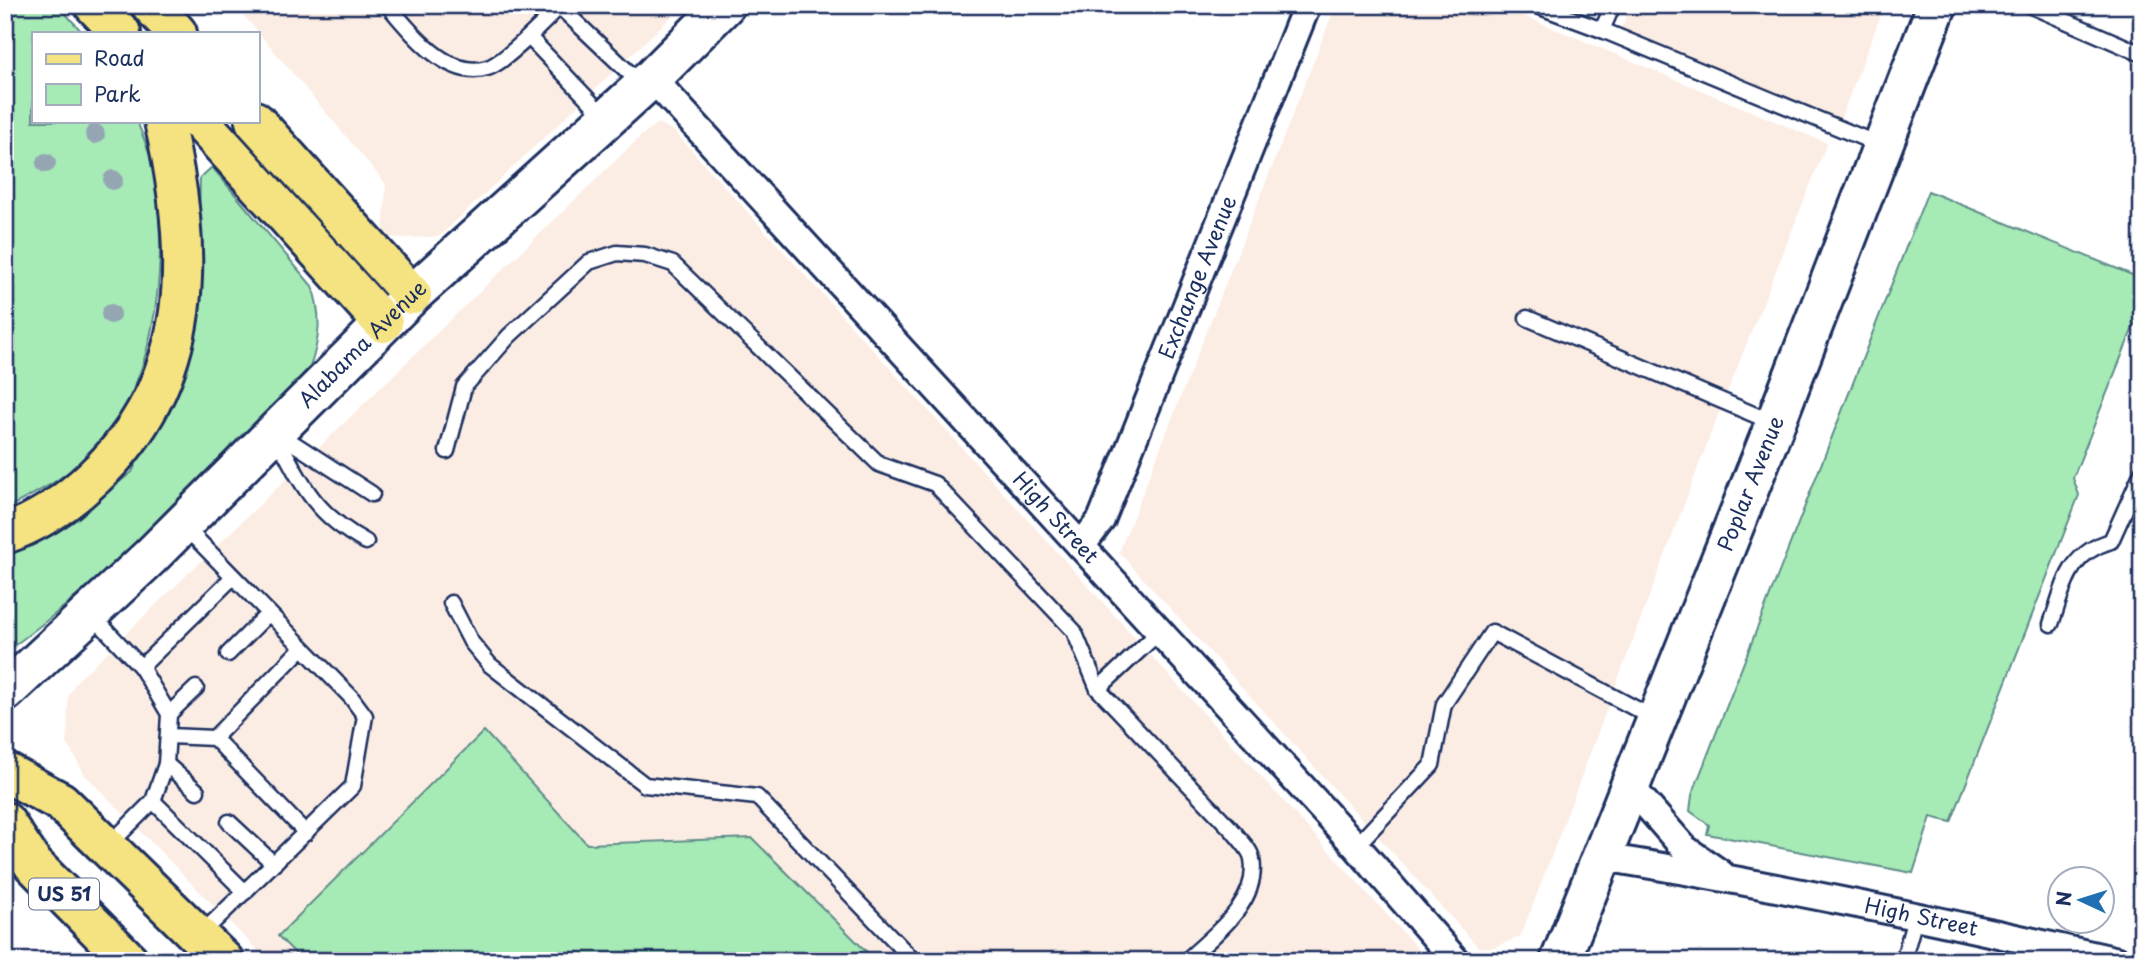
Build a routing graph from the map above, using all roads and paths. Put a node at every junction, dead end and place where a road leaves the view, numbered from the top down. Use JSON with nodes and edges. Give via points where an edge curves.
{"nodes":[{"id":1,"x":94,"y":5,"type":"edge"},
{"id":2,"x":151,"y":5,"type":"edge"},
{"id":3,"x":388,"y":5,"type":"edge"},
{"id":4,"x":725,"y":5,"type":"edge"},
{"id":5,"x":1307,"y":5,"type":"edge"},
{"id":6,"x":1535,"y":5,"type":"edge"},
{"id":7,"x":1613,"y":5,"type":"edge"},
{"id":8,"x":1937,"y":5,"type":"edge"},
{"id":9,"x":2029,"y":5,"type":"edge"},
{"id":10,"x":560,"y":6,"type":"edge"},
{"id":11,"x":1602,"y":30,"type":"junction"},
{"id":12,"x":120,"y":32,"type":"edge"},
{"id":13,"x":176,"y":32,"type":"edge"},
{"id":14,"x":529,"y":37,"type":"junction"},
{"id":15,"x":2142,"y":54,"type":"edge"},
{"id":16,"x":647,"y":82,"type":"junction"},
{"id":17,"x":607,"y":118,"type":"junction"},
{"id":18,"x":163,"y":122,"type":"edge"},
{"id":19,"x":202,"y":122,"type":"edge"},
{"id":20,"x":256,"y":122,"type":"edge"},
{"id":21,"x":1883,"y":146,"type":"junction"},
{"id":22,"x":412,"y":295,"type":"junction"},
{"id":23,"x":1527,"y":318,"type":"dead end"},
{"id":24,"x":383,"y":323,"type":"junction"},
{"id":25,"x":1775,"y":424,"type":"junction"},
{"id":26,"x":275,"y":431,"type":"junction"},
{"id":27,"x":447,"y":451,"type":"dead end"},
{"id":28,"x":2142,"y":472,"type":"edge"},
{"id":29,"x":372,"y":494,"type":"dead end"},
{"id":30,"x":182,"y":524,"type":"junction"},
{"id":31,"x":5,"y":534,"type":"edge"},
{"id":32,"x":366,"y":542,"type":"dead end"},
{"id":33,"x":1081,"y":546,"type":"junction"},
{"id":34,"x":233,"y":577,"type":"junction"},
{"id":35,"x":451,"y":603,"type":"dead end"},
{"id":36,"x":90,"y":613,"type":"junction"},
{"id":37,"x":268,"y":614,"type":"junction"},
{"id":38,"x":2051,"y":624,"type":"dead end"},
{"id":39,"x":1158,"y":633,"type":"junction"},
{"id":40,"x":301,"y":649,"type":"junction"},
{"id":41,"x":228,"y":654,"type":"dead end"},
{"id":42,"x":141,"y":667,"type":"junction"},
{"id":43,"x":196,"y":688,"type":"dead end"},
{"id":44,"x":1098,"y":689,"type":"junction"},
{"id":45,"x":5,"y":692,"type":"edge"},
{"id":46,"x":169,"y":714,"type":"junction"},
{"id":47,"x":1657,"y":720,"type":"junction"},
{"id":48,"x":169,"y":736,"type":"junction"},
{"id":49,"x":214,"y":738,"type":"junction"},
{"id":50,"x":166,"y":764,"type":"junction"},
{"id":51,"x":5,"y":772,"type":"edge"},
{"id":52,"x":1631,"y":786,"type":"junction"},
{"id":53,"x":197,"y":791,"type":"dead end"},
{"id":54,"x":153,"y":801,"type":"junction"},
{"id":55,"x":5,"y":822,"type":"edge"},
{"id":56,"x":229,"y":822,"type":"dead end"},
{"id":57,"x":306,"y":833,"type":"junction"},
{"id":58,"x":1356,"y":846,"type":"junction"},
{"id":59,"x":107,"y":847,"type":"junction"},
{"id":60,"x":1603,"y":858,"type":"junction"},
{"id":61,"x":274,"y":864,"type":"junction"},
{"id":62,"x":1725,"y":877,"type":"junction"},
{"id":63,"x":245,"y":891,"type":"junction"},
{"id":64,"x":1916,"y":915,"type":"junction"},
{"id":65,"x":212,"y":948,"type":"edge"},
{"id":66,"x":129,"y":961,"type":"edge"},
{"id":67,"x":914,"y":961,"type":"edge"},
{"id":68,"x":1186,"y":961,"type":"edge"},
{"id":69,"x":1456,"y":961,"type":"edge"},
{"id":70,"x":1560,"y":961,"type":"edge"},
{"id":71,"x":1903,"y":961,"type":"edge"},
{"id":72,"x":2118,"y":961,"type":"edge"}],
"edges":[{"from":1,"to":12,"type":"main road"},
{"from":2,"to":13,"type":"main road"},
{"from":3,"to":14,"type":"lane","via":[[410,32],[456,67],[488,68]]},
{"from":4,"to":16,"type":"main road","name":"Alabama Avenue"},
{"from":5,"to":33,"type":"street","name":"Exchange Avenue","via":[[1101,520]]},
{"from":6,"to":11,"type":"lane"},
{"from":7,"to":11,"type":"lane"},
{"from":8,"to":21,"type":"main road","name":"Poplar Avenue"},
{"from":9,"to":15,"type":"lane"},
{"from":10,"to":14,"type":"lane"},
{"from":10,"to":16,"type":"lane"},
{"from":11,"to":21,"type":"lane"},
{"from":14,"to":17,"type":"lane"},
{"from":16,"to":17,"type":"main road","name":"Alabama Avenue"},
{"from":16,"to":33,"type":"street","name":"High Street"},
{"from":17,"to":22,"type":"main road","name":"Alabama Avenue"},
{"from":18,"to":31,"type":"main road","via":[[177,178],[183,250],[182,289],[169,360],[124,445],[101,470],[52,512]]},
{"from":19,"to":24,"type":"main road"},
{"from":20,"to":22,"type":"main road"},
{"from":21,"to":25,"type":"main road","name":"Poplar Avenue"},
{"from":22,"to":24,"type":"main road","name":"Alabama Avenue"},
{"from":23,"to":25,"type":"lane"},
{"from":24,"to":26,"type":"main road","name":"Alabama Avenue"},
{"from":25,"to":47,"type":"main road","name":"Poplar Avenue"},
{"from":26,"to":29,"type":"lane"},
{"from":26,"to":30,"type":"main road","name":"Alabama Avenue"},
{"from":26,"to":32,"type":"lane","via":[[308,497],[343,530]]},
{"from":27,"to":44,"type":"lane","via":[[464,387],[509,337],[589,262],[617,253],[673,264],[879,464],[935,484],[1074,631]]},
{"from":28,"to":38,"type":"lane","via":[[2111,541],[2090,547],[2072,566]]},
{"from":30,"to":34,"type":"lane"},
{"from":30,"to":36,"type":"main road","name":"Alabama Avenue"},
{"from":33,"to":39,"type":"street","name":"High Street"},
{"from":34,"to":37,"type":"lane"},
{"from":34,"to":42,"type":"lane"},
{"from":35,"to":67,"type":"lane","via":[[471,642],[490,665],[645,785],[757,797]]},
{"from":36,"to":42,"type":"lane"},
{"from":36,"to":45,"type":"main road","name":"Alabama Avenue"},
{"from":37,"to":40,"type":"lane"},
{"from":37,"to":41,"type":"lane"},
{"from":39,"to":44,"type":"lane"},
{"from":39,"to":58,"type":"street","name":"High Street"},
{"from":40,"to":49,"type":"lane"},
{"from":40,"to":57,"type":"lane","via":[[351,696],[365,716],[354,786]]},
{"from":42,"to":46,"type":"lane"},
{"from":43,"to":46,"type":"lane"},
{"from":44,"to":68,"type":"lane","via":[[1234,832],[1252,857],[1251,881],[1239,909]]},
{"from":46,"to":48,"type":"lane"},
{"from":47,"to":52,"type":"main road","name":"Poplar Avenue"},
{"from":47,"to":58,"type":"lane","via":[[1492,632],[1444,704],[1432,765]]},
{"from":48,"to":49,"type":"lane"},
{"from":48,"to":50,"type":"lane"},
{"from":49,"to":57,"type":"lane"},
{"from":50,"to":53,"type":"lane"},
{"from":50,"to":54,"type":"lane"},
{"from":51,"to":59,"type":"main road","number":"US 51","via":[[61,802]]},
{"from":52,"to":60,"type":"main road","name":"Poplar Avenue"},
{"from":52,"to":62,"type":"street","name":"High Street","via":[[1685,849]]},
{"from":54,"to":59,"type":"lane"},
{"from":54,"to":63,"type":"lane"},
{"from":55,"to":66,"type":"main road","number":"US 51","via":[[33,864]]},
{"from":56,"to":61,"type":"lane"},
{"from":57,"to":61,"type":"lane"},
{"from":58,"to":69,"type":"street","name":"High Street"},
{"from":59,"to":65,"type":"main road","number":"US 51"},
{"from":60,"to":62,"type":"street","name":"High Street"},
{"from":60,"to":70,"type":"main road","name":"Poplar Avenue"},
{"from":61,"to":63,"type":"lane"},
{"from":62,"to":64,"type":"street","name":"High Street"},
{"from":63,"to":65,"type":"lane"},
{"from":64,"to":71,"type":"lane"},
{"from":64,"to":72,"type":"street","name":"High Street"}]}
